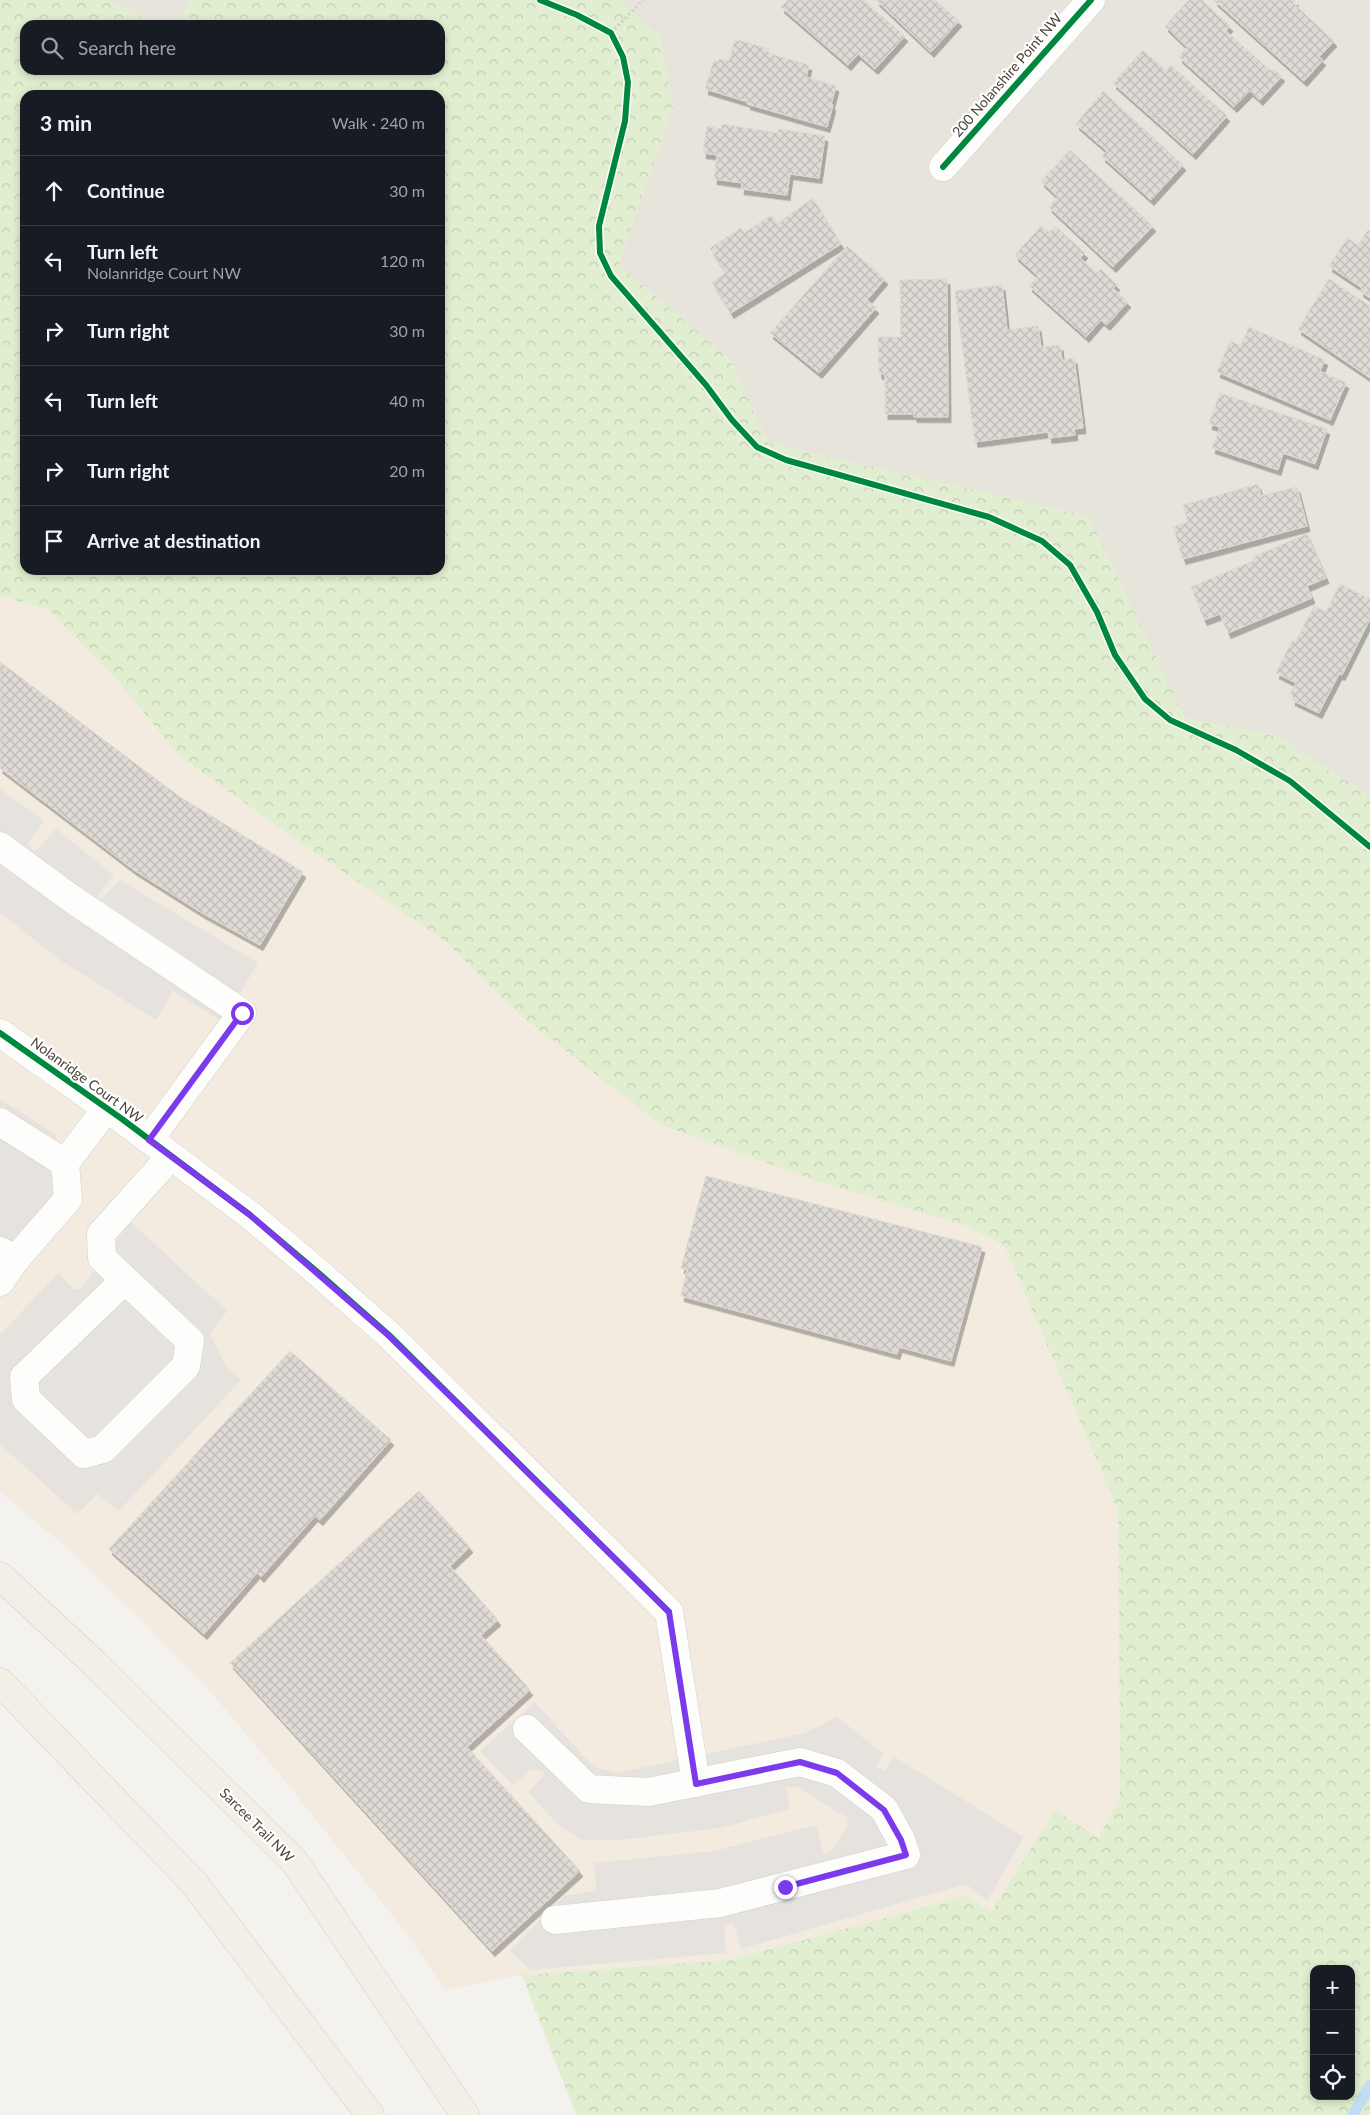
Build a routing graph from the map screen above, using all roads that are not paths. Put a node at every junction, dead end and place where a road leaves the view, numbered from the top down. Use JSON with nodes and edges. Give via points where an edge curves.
{"nodes":[{"id":1,"x":1091,"y":0,"type":"edge"},
{"id":2,"x":943,"y":167,"type":"dead end"},
{"id":3,"x":0,"y":846,"type":"edge"},
{"id":4,"x":0,"y":1033,"type":"edge"},
{"id":5,"x":106,"y":1109,"type":"junction"},
{"id":6,"x":0,"y":1122,"type":"edge"},
{"id":7,"x":149,"y":1140,"type":"junction"},
{"id":8,"x":171,"y":1156,"type":"junction"},
{"id":9,"x":65,"y":1163,"type":"junction"},
{"id":10,"x":5,"y":1264,"type":"edge"},
{"id":11,"x":125,"y":1280,"type":"junction"},
{"id":12,"x":0,"y":1576,"type":"edge"},
{"id":13,"x":0,"y":1682,"type":"edge"},
{"id":14,"x":527,"y":1729,"type":"dead end"},
{"id":15,"x":696,"y":1784,"type":"junction"},
{"id":16,"x":555,"y":1920,"type":"dead end"},
{"id":17,"x":370,"y":2115,"type":"edge"},
{"id":18,"x":465,"y":2115,"type":"edge"}],
"edges":[{"from":1,"to":2,"type":"street","name":"200 Nolanshire Point NW"},
{"from":3,"to":7,"type":"street","via":[[72,899],[242,1013]]},
{"from":4,"to":5,"type":"street","name":"Nolanridge Court NW"},
{"from":5,"to":7,"type":"street","name":"Nolanridge Court NW"},
{"from":5,"to":9,"type":"street"},
{"from":6,"to":9,"type":"street"},
{"from":7,"to":8,"type":"street","name":"Nolanridge Court NW"},
{"from":8,"to":11,"type":"street","via":[[101,1234],[102,1258]]},
{"from":8,"to":15,"type":"street","name":"Nolanridge Court NW","via":[[250,1215],[389,1336],[669,1612]]},
{"from":9,"to":10,"type":"street","via":[[68,1199]]},
{"from":11,"to":11,"type":"street","via":[[190,1341],[186,1366],[103,1449],[84,1454],[26,1399],[24,1377]]},
{"from":12,"to":18,"type":"main road","name":"Sarcee Trail NW","via":[[95,1664],[294,1861]]},
{"from":13,"to":17,"type":"main road","via":[[194,1884]]},
{"from":14,"to":15,"type":"street","via":[[589,1789],[648,1792]]},
{"from":15,"to":16,"type":"street","via":[[800,1762],[837,1773],[884,1810],[906,1855],[720,1903]]}]}
